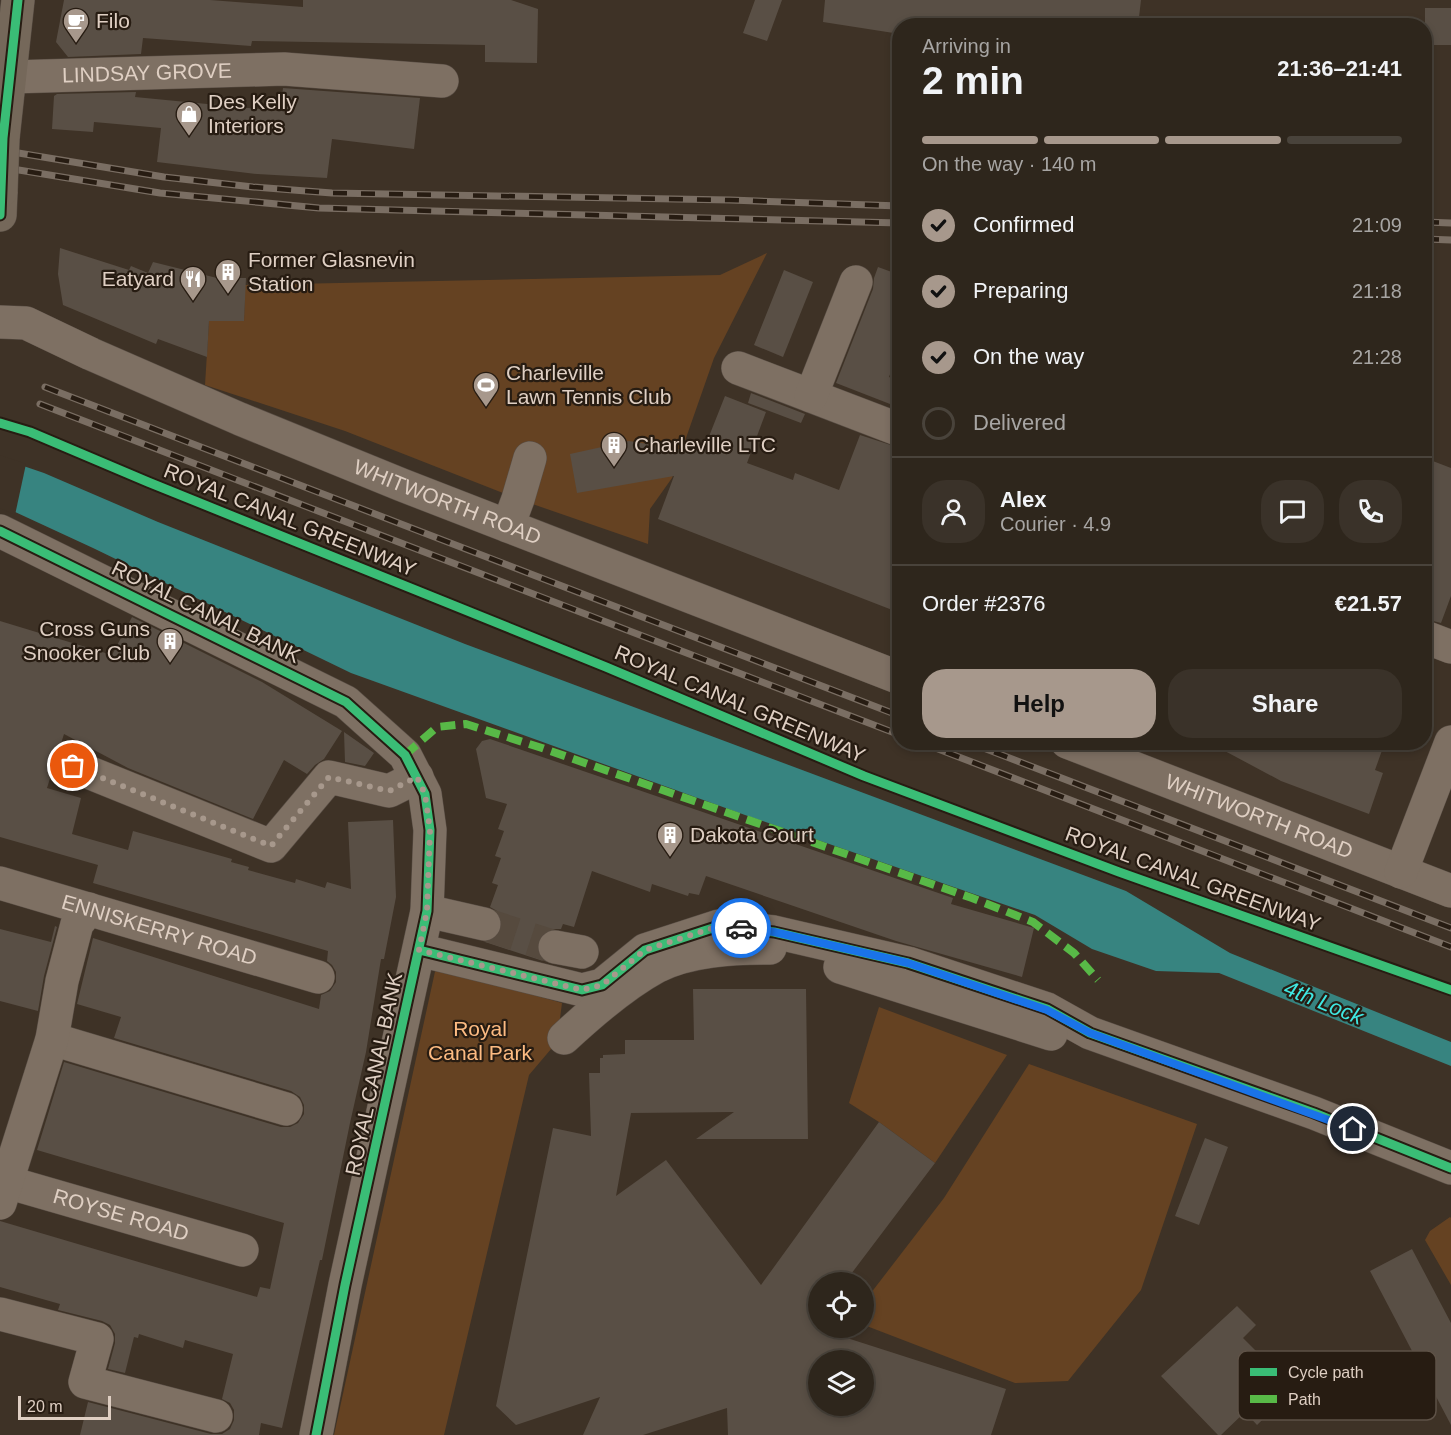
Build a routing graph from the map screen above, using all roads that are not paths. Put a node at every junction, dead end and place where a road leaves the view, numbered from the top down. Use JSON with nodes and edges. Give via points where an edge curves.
{"nodes":[{"id":1,"x":18,"y":0,"type":"edge"},
{"id":2,"x":10,"y":76,"type":"junction"},
{"id":3,"x":442,"y":81,"type":"dead end"},
{"id":4,"x":1,"y":203,"type":"edge"},
{"id":5,"x":856,"y":282,"type":"dead end"},
{"id":6,"x":0,"y":322,"type":"edge"},
{"id":7,"x":738,"y":368,"type":"dead end"},
{"id":8,"x":811,"y":396,"type":"junction"},
{"id":9,"x":892,"y":427,"type":"edge"},
{"id":10,"x":530,"y":458,"type":"dead end"},
{"id":11,"x":508,"y":526,"type":"junction"},
{"id":12,"x":0,"y":531,"type":"edge"},
{"id":13,"x":1432,"y":640,"type":"edge"},
{"id":14,"x":1451,"y":647,"type":"edge"},
{"id":15,"x":892,"y":675,"type":"edge"},
{"id":16,"x":1451,"y":742,"type":"edge"},
{"id":17,"x":1088,"y":750,"type":"edge"},
{"id":18,"x":73,"y":766,"type":"dead end"},
{"id":19,"x":417,"y":777,"type":"junction"},
{"id":20,"x":1401,"y":872,"type":"junction"},
{"id":21,"x":0,"y":883,"type":"edge"},
{"id":22,"x":1451,"y":891,"type":"edge"},
{"id":23,"x":90,"y":909,"type":"junction"},
{"id":24,"x":427,"y":911,"type":"junction"},
{"id":25,"x":484,"y":924,"type":"tunnel mouth"},
{"id":26,"x":419,"y":950,"type":"junction"},
{"id":27,"x":318,"y":977,"type":"dead end"},
{"id":28,"x":1090,"y":1033,"type":"junction"},
{"id":29,"x":564,"y":1038,"type":"dead end"},
{"id":30,"x":52,"y":1039,"type":"junction"},
{"id":31,"x":286,"y":1109,"type":"dead end"},
{"id":32,"x":1451,"y":1168,"type":"edge"},
{"id":33,"x":3,"y":1188,"type":"edge"},
{"id":34,"x":242,"y":1250,"type":"dead end"},
{"id":35,"x":0,"y":1314,"type":"edge"},
{"id":36,"x":216,"y":1416,"type":"dead end"},
{"id":37,"x":316,"y":1435,"type":"edge"}],
"edges":[{"from":1,"to":2,"type":"main road"},
{"from":2,"to":3,"type":"street","name":"LINDSAY GROVE","via":[[284,69]]},
{"from":2,"to":4,"type":"main road","bridge":true},
{"from":5,"to":8,"type":"street"},
{"from":6,"to":11,"type":"street","name":"WHITWORTH ROAD","via":[[26,323],[240,419]]},
{"from":7,"to":8,"type":"street"},
{"from":8,"to":9,"type":"street"},
{"from":10,"to":11,"type":"street"},
{"from":11,"to":15,"type":"street","name":"WHITWORTH ROAD"},
{"from":12,"to":19,"type":"street","name":"ROYAL CANAL BANK","via":[[346,702],[405,755]]},
{"from":13,"to":14,"type":"street"},
{"from":16,"to":20,"type":"street"},
{"from":17,"to":20,"type":"street","name":"WHITWORTH ROAD"},
{"from":18,"to":19,"type":"street","via":[[271,846],[329,777],[389,791]]},
{"from":19,"to":24,"type":"street","name":"ROYAL CANAL BANK","via":[[425,794],[430,830]]},
{"from":20,"to":22,"type":"street","name":"WHITWORTH ROAD"},
{"from":21,"to":23,"type":"street","name":"ENNISKERRY ROAD"},
{"from":23,"to":27,"type":"street","name":"ENNISKERRY ROAD"},
{"from":23,"to":30,"type":"street","via":[[77,924]]},
{"from":24,"to":25,"type":"street"},
{"from":24,"to":26,"type":"street","name":"ROYAL CANAL BANK"},
{"from":26,"to":28,"type":"street","via":[[582,990],[602,985],[645,950],[719,926],[774,932],[908,963],[1047,1010]]},
{"from":26,"to":37,"type":"street","name":"ROYAL CANAL BANK"},
{"from":28,"to":29,"type":"street","via":[[1077,1042],[772,948],[742,948],[686,956],[657,967],[624,988]]},
{"from":28,"to":32,"type":"street","via":[[1310,1122]]},
{"from":30,"to":31,"type":"street"},
{"from":30,"to":33,"type":"street"},
{"from":33,"to":34,"type":"street","name":"ROYSE ROAD"},
{"from":35,"to":36,"type":"street","via":[[97,1339],[85,1382]]}]}
